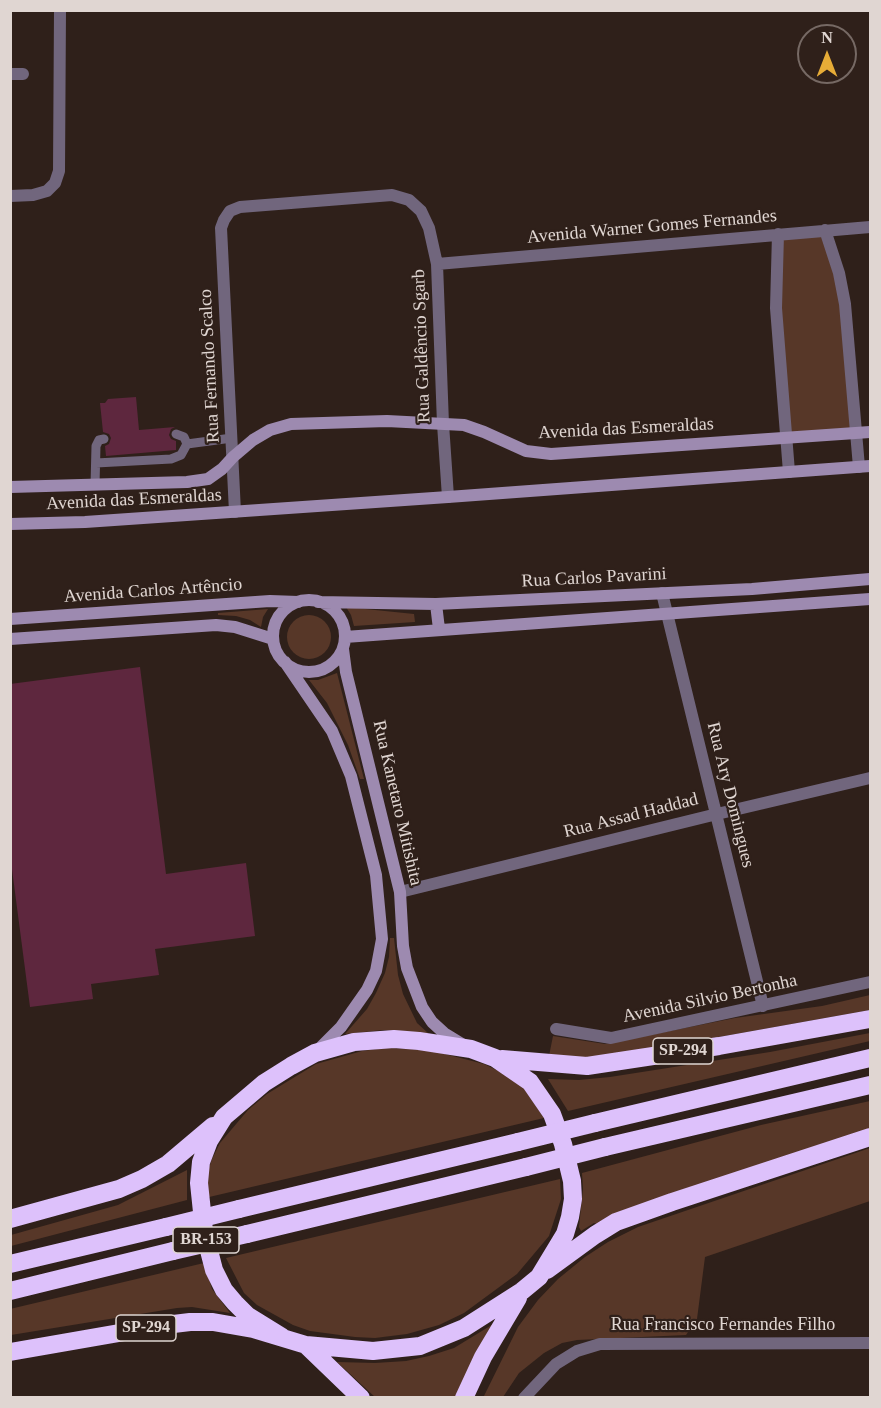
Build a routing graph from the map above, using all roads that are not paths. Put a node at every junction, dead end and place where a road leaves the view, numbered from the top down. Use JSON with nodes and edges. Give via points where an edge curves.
{"nodes":[{"id":1,"x":60,"y":10,"type":"edge"},
{"id":2,"x":10,"y":196,"type":"edge"},
{"id":3,"x":224,"y":220,"type":"joint"},
{"id":4,"x":870,"y":227,"type":"edge"},
{"id":5,"x":825,"y":230,"type":"junction"},
{"id":6,"x":778,"y":234,"type":"junction"},
{"id":7,"x":437,"y":264,"type":"junction"},
{"id":8,"x":443,"y":424,"type":"junction"},
{"id":9,"x":870,"y":432,"type":"edge"},
{"id":10,"x":857,"y":433,"type":"junction"},
{"id":11,"x":176,"y":434,"type":"dead end"},
{"id":12,"x":232,"y":438,"type":"junction"},
{"id":13,"x":786,"y":438,"type":"junction"},
{"id":14,"x":104,"y":439,"type":"dead end"},
{"id":15,"x":187,"y":444,"type":"junction"},
{"id":16,"x":233,"y":457,"type":"junction"},
{"id":17,"x":96,"y":463,"type":"junction"},
{"id":18,"x":865,"y":466,"type":"edge"},
{"id":19,"x":789,"y":472,"type":"junction"},
{"id":20,"x":95,"y":485,"type":"junction"},
{"id":21,"x":10,"y":487,"type":"edge"},
{"id":22,"x":448,"y":497,"type":"junction"},
{"id":23,"x":235,"y":512,"type":"junction"},
{"id":24,"x":10,"y":524,"type":"edge"},
{"id":25,"x":870,"y":579,"type":"edge"},
{"id":26,"x":662,"y":593,"type":"junction"},
{"id":27,"x":870,"y":598,"type":"edge"},
{"id":28,"x":298,"y":602,"type":"junction"},
{"id":29,"x":318,"y":602,"type":"junction"},
{"id":30,"x":436,"y":604,"type":"junction"},
{"id":31,"x":666,"y":613,"type":"junction"},
{"id":32,"x":10,"y":619,"type":"edge"},
{"id":33,"x":439,"y":629,"type":"junction"},
{"id":34,"x":10,"y":639,"type":"edge"},
{"id":35,"x":273,"y":639,"type":"junction"},
{"id":36,"x":344,"y":643,"type":"junction"},
{"id":37,"x":285,"y":662,"type":"junction"},
{"id":38,"x":870,"y":778,"type":"edge"},
{"id":39,"x":717,"y":814,"type":"junction"},
{"id":40,"x":400,"y":892,"type":"junction"},
{"id":41,"x":870,"y":982,"type":"edge"},
{"id":42,"x":763,"y":1006,"type":"junction"},
{"id":43,"x":870,"y":1019,"type":"edge"},
{"id":44,"x":556,"y":1029,"type":"dead end"},
{"id":45,"x":471,"y":1049,"type":"junction"},
{"id":46,"x":315,"y":1053,"type":"junction"},
{"id":47,"x":495,"y":1058,"type":"junction"},
{"id":48,"x":870,"y":1058,"type":"edge"},
{"id":49,"x":870,"y":1085,"type":"edge"},
{"id":50,"x":224,"y":1117,"type":"junction"},
{"id":51,"x":870,"y":1137,"type":"edge"},
{"id":52,"x":10,"y":1219,"type":"edge"},
{"id":53,"x":10,"y":1264,"type":"edge"},
{"id":54,"x":538,"y":1277,"type":"junction"},
{"id":55,"x":10,"y":1291,"type":"edge"},
{"id":56,"x":522,"y":1292,"type":"junction"},
{"id":57,"x":282,"y":1337,"type":"junction"},
{"id":58,"x":870,"y":1342,"type":"edge"},
{"id":59,"x":306,"y":1345,"type":"junction"},
{"id":60,"x":10,"y":1352,"type":"edge"},
{"id":61,"x":361,"y":1398,"type":"edge"},
{"id":62,"x":464,"y":1398,"type":"edge"},
{"id":63,"x":524,"y":1398,"type":"edge"}],
"edges":[{"from":1,"to":2,"type":"street","via":[[59,171],[47,191]]},
{"from":3,"to":7,"type":"street","name":"Rua Galdêncio Sgarb","via":[[230,211],[240,207],[392,195],[409,200],[421,211]]},
{"from":3,"to":12,"type":"street","name":"Rua Fernando Scalco","via":[[221,228]]},
{"from":4,"to":5,"type":"street","name":"Avenida Warner Gomes Fernandes"},
{"from":5,"to":6,"type":"street","name":"Avenida Warner Gomes Fernandes"},
{"from":5,"to":10,"type":"street","via":[[845,304]]},
{"from":6,"to":7,"type":"street","name":"Avenida Warner Gomes Fernandes"},
{"from":6,"to":13,"type":"street","via":[[776,308]]},
{"from":7,"to":8,"type":"street","name":"Rua Galdêncio Sgarb"},
{"from":8,"to":13,"type":"main road","name":"Avenida das Esmeraldas","via":[[464,425],[526,451],[551,454]]},
{"from":8,"to":16,"type":"main road","name":"Avenida das Esmeraldas","via":[[291,424],[270,430]]},
{"from":8,"to":22,"type":"street","name":"Rua Galdêncio Sgarb"},
{"from":9,"to":10,"type":"main road","name":"Avenida das Esmeraldas"},
{"from":10,"to":13,"type":"main road","name":"Avenida das Esmeraldas"},
{"from":10,"to":18,"type":"street"},
{"from":11,"to":15,"type":"lane","via":[[184,437]]},
{"from":12,"to":15,"type":"lane"},
{"from":12,"to":16,"type":"street","name":"Rua Fernando Scalco"},
{"from":13,"to":19,"type":"street"},
{"from":14,"to":17,"type":"lane","via":[[96,446]]},
{"from":15,"to":17,"type":"lane","via":[[181,456],[171,459]]},
{"from":16,"to":20,"type":"main road","name":"Avenida das Esmeraldas","via":[[208,478]]},
{"from":16,"to":23,"type":"street","name":"Rua Fernando Scalco"},
{"from":17,"to":20,"type":"lane"},
{"from":18,"to":19,"type":"main road","name":"Avenida das Esmeraldas"},
{"from":19,"to":22,"type":"main road","name":"Avenida das Esmeraldas"},
{"from":20,"to":21,"type":"main road","name":"Avenida das Esmeraldas"},
{"from":22,"to":23,"type":"main road","name":"Avenida das Esmeraldas"},
{"from":23,"to":24,"type":"main road","name":"Avenida das Esmeraldas"},
{"from":25,"to":26,"type":"main road","name":"Rua Carlos Pavarini"},
{"from":26,"to":30,"type":"main road","name":"Rua Carlos Pavarini"},
{"from":26,"to":31,"type":"street","name":"Rua Ary Domingues"},
{"from":27,"to":31,"type":"main road"},
{"from":28,"to":29,"type":"main road"},
{"from":28,"to":32,"type":"main road","name":"Avenida Carlos Artêncio"},
{"from":28,"to":35,"type":"main road","via":[[279,617]]},
{"from":29,"to":30,"type":"main road","name":"Rua Carlos Pavarini"},
{"from":29,"to":36,"type":"main road","via":[[338,615],[344,626]]},
{"from":30,"to":33,"type":"main road"},
{"from":31,"to":33,"type":"main road"},
{"from":31,"to":39,"type":"street","name":"Rua Ary Domingues"},
{"from":33,"to":36,"type":"main road"},
{"from":34,"to":35,"type":"main road","via":[[216,625]]},
{"from":35,"to":37,"type":"main road"},
{"from":36,"to":37,"type":"main road","via":[[337,659],[317,671],[294,669]]},
{"from":36,"to":40,"type":"main road","name":"Rua Kanetaro Mitishita","via":[[346,672]]},
{"from":37,"to":46,"type":"main road","name":"Rua Kanetaro Mitishita","via":[[332,731],[351,776],[376,875],[382,939],[376,971],[367,990],[341,1027]]},
{"from":38,"to":39,"type":"street","name":"Rua Assad Haddad"},
{"from":39,"to":40,"type":"street","name":"Rua Assad Haddad"},
{"from":39,"to":42,"type":"street","name":"Rua Ary Domingues"},
{"from":40,"to":45,"type":"main road","name":"Rua Kanetaro Mitishita","via":[[403,946],[422,1007],[444,1033]]},
{"from":41,"to":42,"type":"street","name":"Avenida Silvio Bertonha"},
{"from":42,"to":44,"type":"street","name":"Avenida Silvio Bertonha","via":[[611,1038]]},
{"from":43,"to":47,"type":"highway","number":"SP-294","via":[[587,1066]]},
{"from":45,"to":46,"type":"highway","via":[[394,1039],[354,1042]]},
{"from":45,"to":47,"type":"highway"},
{"from":46,"to":50,"type":"highway","via":[[264,1083]]},
{"from":47,"to":54,"type":"highway","via":[[530,1082],[543,1098],[563,1144],[572,1181],[573,1199],[565,1234]]},
{"from":48,"to":53,"type":"highway","bridge":true},
{"from":49,"to":55,"type":"highway","bridge":true},
{"from":50,"to":52,"type":"highway","via":[[168,1164],[142,1179]]},
{"from":50,"to":57,"type":"highway","number":"BR-153","via":[[201,1162],[199,1183],[204,1231],[214,1270],[224,1290],[248,1316]]},
{"from":51,"to":54,"type":"highway","via":[[616,1222]]},
{"from":54,"to":56,"type":"highway"},
{"from":56,"to":59,"type":"highway","via":[[464,1328],[420,1346],[373,1350]]},
{"from":56,"to":62,"type":"highway","via":[[483,1357]]},
{"from":57,"to":59,"type":"highway"},
{"from":57,"to":60,"type":"highway","number":"SP-294","via":[[230,1325],[190,1322]]},
{"from":58,"to":63,"type":"street","name":"Rua Francisco Fernandes Filho","via":[[600,1344],[577,1351],[556,1364]]},
{"from":59,"to":61,"type":"highway"}]}
